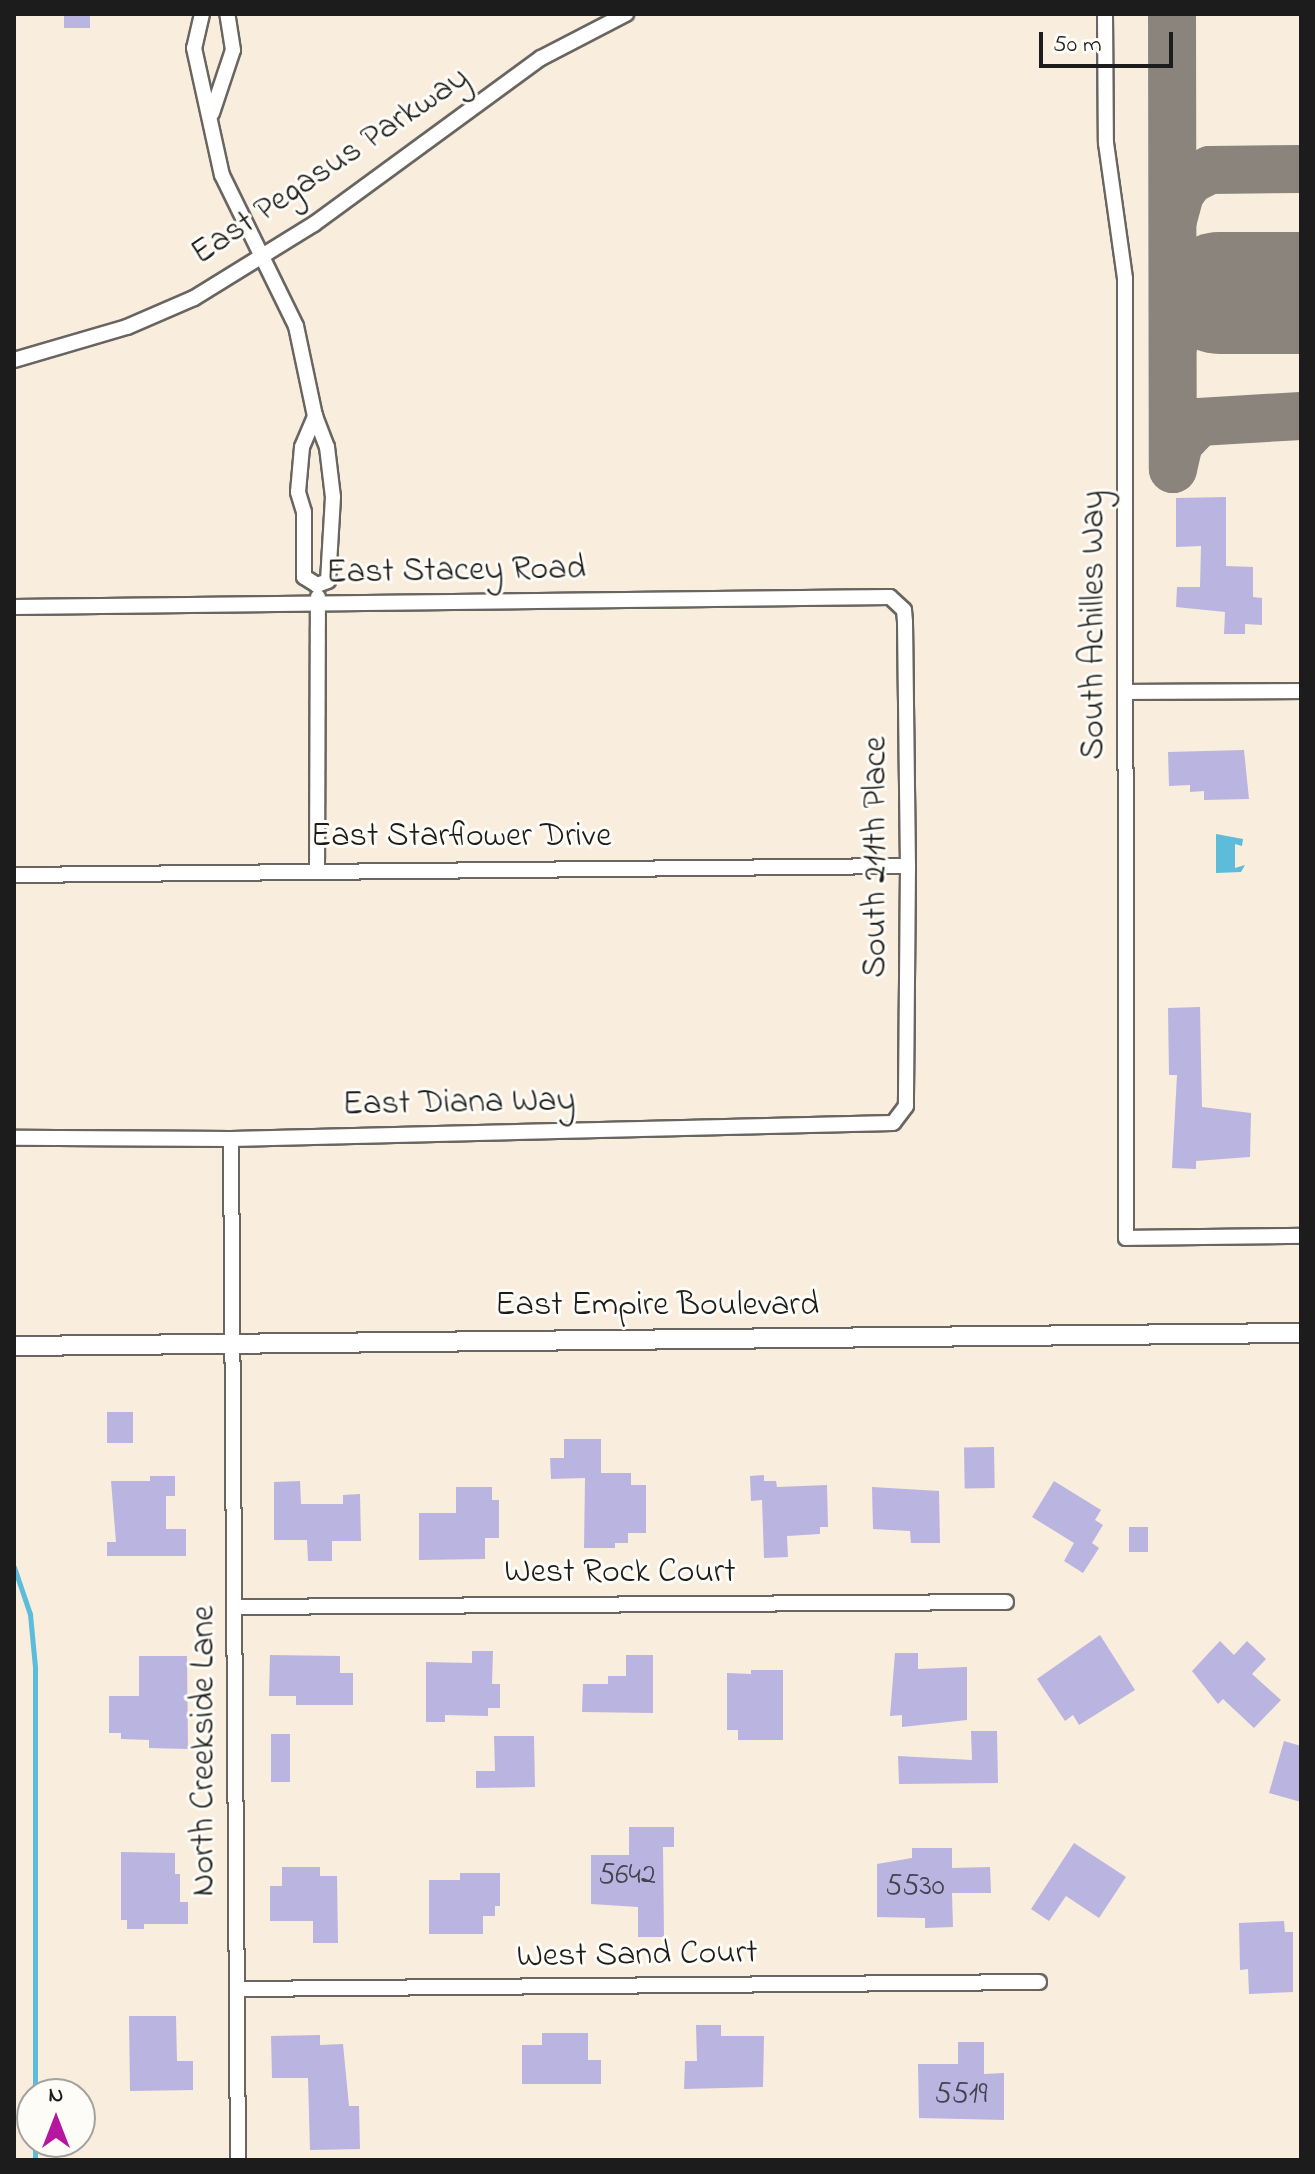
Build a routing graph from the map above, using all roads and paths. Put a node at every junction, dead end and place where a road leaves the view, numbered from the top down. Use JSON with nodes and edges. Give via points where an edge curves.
{"nodes":[{"id":1,"x":202,"y":14,"type":"edge"},
{"id":2,"x":227,"y":14,"type":"edge"},
{"id":3,"x":626,"y":14,"type":"edge"},
{"id":4,"x":1105,"y":14,"type":"edge"},
{"id":5,"x":199,"y":33,"type":"junction"},
{"id":6,"x":228,"y":33,"type":"junction"},
{"id":7,"x":212,"y":113,"type":"junction"},
{"id":8,"x":262,"y":258,"type":"junction"},
{"id":9,"x":14,"y":360,"type":"edge"},
{"id":10,"x":315,"y":416,"type":"junction"},
{"id":11,"x":304,"y":512,"type":"junction"},
{"id":12,"x":328,"y":512,"type":"junction"},
{"id":13,"x":318,"y":584,"type":"junction"},
{"id":14,"x":897,"y":600,"type":"joint"},
{"id":15,"x":318,"y":603,"type":"junction"},
{"id":16,"x":14,"y":607,"type":"edge"},
{"id":17,"x":1301,"y":691,"type":"edge"},
{"id":18,"x":1125,"y":692,"type":"junction"},
{"id":19,"x":908,"y":866,"type":"junction"},
{"id":20,"x":317,"y":869,"type":"junction"},
{"id":21,"x":14,"y":875,"type":"edge"},
{"id":22,"x":903,"y":1116,"type":"joint"},
{"id":23,"x":14,"y":1138,"type":"edge"},
{"id":24,"x":231,"y":1139,"type":"junction"},
{"id":25,"x":1301,"y":1236,"type":"edge"},
{"id":26,"x":1301,"y":1333,"type":"edge"},
{"id":27,"x":231,"y":1342,"type":"junction"},
{"id":28,"x":14,"y":1346,"type":"edge"},
{"id":29,"x":1006,"y":1602,"type":"dead end"},
{"id":30,"x":234,"y":1607,"type":"junction"},
{"id":31,"x":1039,"y":1982,"type":"dead end"},
{"id":32,"x":237,"y":1989,"type":"junction"},
{"id":33,"x":238,"y":2160,"type":"edge"}],
"edges":[{"from":1,"to":5,"type":"street"},
{"from":2,"to":6,"type":"street"},
{"from":3,"to":8,"type":"street","name":"East Pegasus Parkway","via":[[541,58]]},
{"from":4,"to":18,"type":"street","name":"South Achilles Way","via":[[1106,143],[1125,279]]},
{"from":5,"to":6,"type":"street"},
{"from":5,"to":7,"type":"street","via":[[194,48]]},
{"from":6,"to":7,"type":"street","via":[[233,50]]},
{"from":7,"to":8,"type":"street","via":[[222,175]]},
{"from":8,"to":9,"type":"street","name":"East Pegasus Parkway","via":[[194,298],[127,327]]},
{"from":8,"to":10,"type":"street","via":[[296,326]]},
{"from":10,"to":11,"type":"street","via":[[302,447],[298,492]]},
{"from":10,"to":12,"type":"street","via":[[327,447],[333,497]]},
{"from":11,"to":12,"type":"street"},
{"from":11,"to":13,"type":"street","via":[[304,577]]},
{"from":12,"to":13,"type":"street","via":[[328,581]]},
{"from":13,"to":15,"type":"street"},
{"from":14,"to":15,"type":"street","name":"East Stacey Road"},
{"from":14,"to":19,"type":"street","name":"South 211th Place","via":[[905,622]]},
{"from":15,"to":16,"type":"street","name":"East Stacey Road"},
{"from":15,"to":20,"type":"street"},
{"from":17,"to":18,"type":"street"},
{"from":18,"to":25,"type":"street","name":"South Achilles Way","via":[[1126,1238]]},
{"from":19,"to":20,"type":"street","name":"East Starflower Drive"},
{"from":19,"to":22,"type":"street","name":"South 211th Place"},
{"from":20,"to":21,"type":"street","name":"East Starflower Drive"},
{"from":22,"to":24,"type":"street","name":"East Diana Way","via":[[879,1126]]},
{"from":23,"to":24,"type":"street","name":"East Diana Way"},
{"from":24,"to":27,"type":"street","name":"North Creekside Lane"},
{"from":26,"to":27,"type":"street","name":"East Empire Boulevard"},
{"from":27,"to":28,"type":"street","name":"East Empire Boulevard"},
{"from":27,"to":30,"type":"street","name":"North Creekside Lane"},
{"from":29,"to":30,"type":"street","name":"West Rock Court"},
{"from":30,"to":32,"type":"street","name":"North Creekside Lane"},
{"from":31,"to":32,"type":"street","name":"West Sand Court"},
{"from":32,"to":33,"type":"street","name":"North Creekside Lane"}]}
